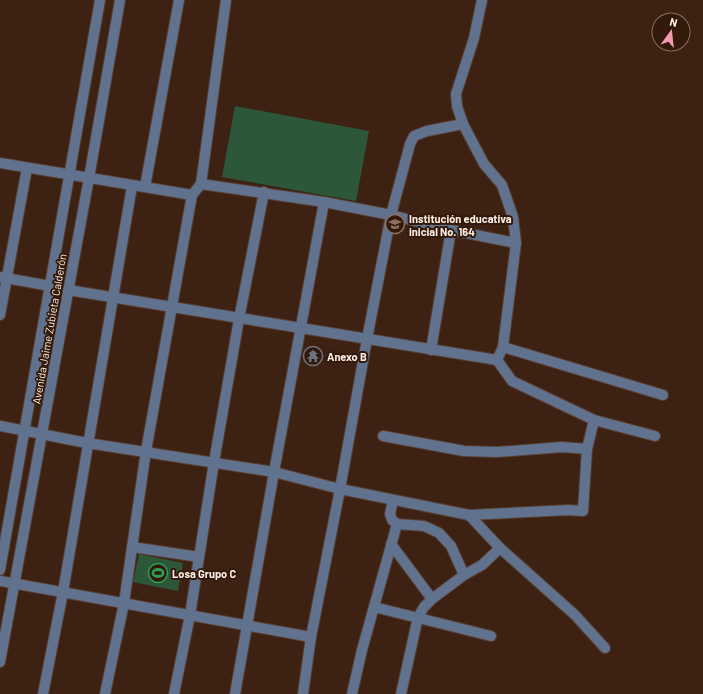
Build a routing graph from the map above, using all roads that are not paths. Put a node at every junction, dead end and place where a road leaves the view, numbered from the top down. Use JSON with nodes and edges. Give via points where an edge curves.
{"nodes":[{"id":1,"x":100,"y":0,"type":"edge"},
{"id":2,"x":120,"y":0,"type":"edge"},
{"id":3,"x":179,"y":0,"type":"edge"},
{"id":4,"x":226,"y":0,"type":"edge"},
{"id":5,"x":482,"y":0,"type":"edge"},
{"id":6,"x":463,"y":124,"type":"junction"},
{"id":7,"x":0,"y":163,"type":"edge"},
{"id":8,"x":27,"y":168,"type":"junction"},
{"id":9,"x":70,"y":175,"type":"junction"},
{"id":10,"x":89,"y":178,"type":"junction"},
{"id":11,"x":201,"y":184,"type":"junction"},
{"id":12,"x":132,"y":186,"type":"junction"},
{"id":13,"x":145,"y":187,"type":"junction"},
{"id":14,"x":264,"y":192,"type":"junction"},
{"id":15,"x":192,"y":195,"type":"junction"},
{"id":16,"x":324,"y":202,"type":"junction"},
{"id":17,"x":391,"y":215,"type":"junction"},
{"id":18,"x":451,"y":230,"type":"junction"},
{"id":19,"x":516,"y":243,"type":"junction"},
{"id":20,"x":3,"y":278,"type":"edge"},
{"id":21,"x":50,"y":286,"type":"junction"},
{"id":22,"x":68,"y":290,"type":"junction"},
{"id":23,"x":113,"y":297,"type":"junction"},
{"id":24,"x":172,"y":307,"type":"junction"},
{"id":25,"x":0,"y":315,"type":"edge"},
{"id":26,"x":239,"y":319,"type":"junction"},
{"id":27,"x":302,"y":327,"type":"junction"},
{"id":28,"x":367,"y":340,"type":"junction"},
{"id":29,"x":503,"y":347,"type":"junction"},
{"id":30,"x":431,"y":350,"type":"junction"},
{"id":31,"x":497,"y":360,"type":"junction"},
{"id":32,"x":663,"y":395,"type":"dead end"},
{"id":33,"x":594,"y":420,"type":"junction"},
{"id":34,"x":0,"y":426,"type":"edge"},
{"id":35,"x":25,"y":430,"type":"junction"},
{"id":36,"x":42,"y":434,"type":"junction"},
{"id":37,"x":383,"y":436,"type":"dead end"},
{"id":38,"x":655,"y":436,"type":"dead end"},
{"id":39,"x":88,"y":443,"type":"junction"},
{"id":40,"x":587,"y":449,"type":"junction"},
{"id":41,"x":146,"y":452,"type":"junction"},
{"id":42,"x":214,"y":462,"type":"junction"},
{"id":43,"x":274,"y":472,"type":"junction"},
{"id":44,"x":340,"y":489,"type":"junction"},
{"id":45,"x":393,"y":500,"type":"junction"},
{"id":46,"x":469,"y":515,"type":"junction"},
{"id":47,"x":397,"y":524,"type":"junction"},
{"id":48,"x":391,"y":544,"type":"junction"},
{"id":49,"x":132,"y":546,"type":"junction"},
{"id":50,"x":500,"y":548,"type":"junction"},
{"id":51,"x":199,"y":557,"type":"junction"},
{"id":52,"x":0,"y":570,"type":"edge"},
{"id":53,"x":464,"y":575,"type":"junction"},
{"id":54,"x":0,"y":580,"type":"edge"},
{"id":55,"x":15,"y":583,"type":"junction"},
{"id":56,"x":63,"y":592,"type":"junction"},
{"id":57,"x":432,"y":599,"type":"junction"},
{"id":58,"x":124,"y":603,"type":"junction"},
{"id":59,"x":374,"y":607,"type":"junction"},
{"id":60,"x":190,"y":615,"type":"junction"},
{"id":61,"x":418,"y":617,"type":"junction"},
{"id":62,"x":246,"y":625,"type":"junction"},
{"id":63,"x":490,"y":636,"type":"dead end"},
{"id":64,"x":311,"y":637,"type":"junction"},
{"id":65,"x":605,"y":648,"type":"dead end"},
{"id":66,"x":0,"y":662,"type":"edge"},
{"id":67,"x":43,"y":694,"type":"edge"},
{"id":68,"x":105,"y":694,"type":"edge"},
{"id":69,"x":174,"y":694,"type":"edge"},
{"id":70,"x":235,"y":694,"type":"edge"},
{"id":71,"x":303,"y":694,"type":"edge"},
{"id":72,"x":352,"y":694,"type":"edge"},
{"id":73,"x":401,"y":694,"type":"edge"}],
"edges":[{"from":1,"to":9,"type":"street","name":"Avenida Jaime Zubieta Calderón"},
{"from":2,"to":10,"type":"street","name":"Avenida Jaime Zubieta Calderón"},
{"from":3,"to":13,"type":"street"},
{"from":4,"to":11,"type":"street"},
{"from":5,"to":6,"type":"street","via":[[474,38],[456,94]]},
{"from":6,"to":17,"type":"street","via":[[414,136]]},
{"from":6,"to":19,"type":"street","via":[[484,164],[502,186],[513,217]]},
{"from":7,"to":8,"type":"street"},
{"from":8,"to":9,"type":"street"},
{"from":8,"to":20,"type":"street"},
{"from":9,"to":10,"type":"street"},
{"from":9,"to":21,"type":"street","name":"Avenida Jaime Zubieta Calderón"},
{"from":10,"to":12,"type":"street"},
{"from":10,"to":22,"type":"street","name":"Avenida Jaime Zubieta Calderón"},
{"from":11,"to":14,"type":"street"},
{"from":11,"to":15,"type":"street"},
{"from":12,"to":13,"type":"street"},
{"from":12,"to":23,"type":"street"},
{"from":13,"to":15,"type":"street"},
{"from":14,"to":16,"type":"street"},
{"from":14,"to":26,"type":"street"},
{"from":15,"to":24,"type":"street"},
{"from":16,"to":17,"type":"street"},
{"from":16,"to":27,"type":"street"},
{"from":17,"to":18,"type":"street"},
{"from":17,"to":28,"type":"street"},
{"from":18,"to":19,"type":"street"},
{"from":18,"to":30,"type":"street"},
{"from":19,"to":29,"type":"street"},
{"from":20,"to":21,"type":"street"},
{"from":20,"to":25,"type":"street"},
{"from":21,"to":35,"type":"street","name":"Avenida Jaime Zubieta Calderón"},
{"from":22,"to":23,"type":"street"},
{"from":22,"to":36,"type":"street","name":"Avenida Jaime Zubieta Calderón"},
{"from":23,"to":24,"type":"street"},
{"from":23,"to":39,"type":"street"},
{"from":24,"to":26,"type":"street"},
{"from":24,"to":41,"type":"street"},
{"from":26,"to":27,"type":"street"},
{"from":26,"to":42,"type":"street"},
{"from":27,"to":28,"type":"street"},
{"from":27,"to":43,"type":"street"},
{"from":28,"to":30,"type":"street"},
{"from":28,"to":44,"type":"street"},
{"from":29,"to":31,"type":"street"},
{"from":29,"to":32,"type":"street"},
{"from":30,"to":31,"type":"street"},
{"from":31,"to":33,"type":"street","via":[[512,381]]},
{"from":33,"to":38,"type":"street"},
{"from":33,"to":40,"type":"street"},
{"from":34,"to":35,"type":"street"},
{"from":35,"to":36,"type":"street"},
{"from":35,"to":52,"type":"street","name":"Avenida Jaime Zubieta Calderón"},
{"from":36,"to":39,"type":"street"},
{"from":36,"to":55,"type":"street","name":"Avenida Jaime Zubieta Calderón"},
{"from":37,"to":40,"type":"street","via":[[464,451],[497,452],[562,447]]},
{"from":39,"to":41,"type":"street"},
{"from":39,"to":56,"type":"street"},
{"from":40,"to":46,"type":"street","via":[[583,511]]},
{"from":41,"to":42,"type":"street"},
{"from":41,"to":49,"type":"street"},
{"from":42,"to":43,"type":"street"},
{"from":42,"to":51,"type":"street"},
{"from":43,"to":44,"type":"street"},
{"from":43,"to":62,"type":"street"},
{"from":44,"to":45,"type":"street"},
{"from":44,"to":64,"type":"street"},
{"from":45,"to":46,"type":"street"},
{"from":45,"to":47,"type":"street","via":[[390,514]]},
{"from":46,"to":50,"type":"street"},
{"from":47,"to":48,"type":"street"},
{"from":47,"to":53,"type":"street","via":[[424,526],[439,533],[451,546]]},
{"from":48,"to":57,"type":"street"},
{"from":48,"to":59,"type":"street"},
{"from":49,"to":51,"type":"street"},
{"from":49,"to":58,"type":"street"},
{"from":50,"to":53,"type":"street","via":[[482,565]]},
{"from":50,"to":65,"type":"street","via":[[576,615]]},
{"from":51,"to":60,"type":"street"},
{"from":53,"to":57,"type":"street"},
{"from":54,"to":55,"type":"street"},
{"from":55,"to":56,"type":"street"},
{"from":55,"to":66,"type":"street","name":"Avenida Jaime Zubieta Calderón"},
{"from":56,"to":58,"type":"street"},
{"from":56,"to":67,"type":"street"},
{"from":57,"to":61,"type":"street"},
{"from":58,"to":60,"type":"street"},
{"from":58,"to":68,"type":"street"},
{"from":59,"to":61,"type":"street"},
{"from":59,"to":72,"type":"street"},
{"from":60,"to":62,"type":"street"},
{"from":60,"to":69,"type":"street"},
{"from":61,"to":63,"type":"street"},
{"from":61,"to":73,"type":"street"},
{"from":62,"to":64,"type":"street"},
{"from":62,"to":70,"type":"street"},
{"from":64,"to":71,"type":"street"}]}
